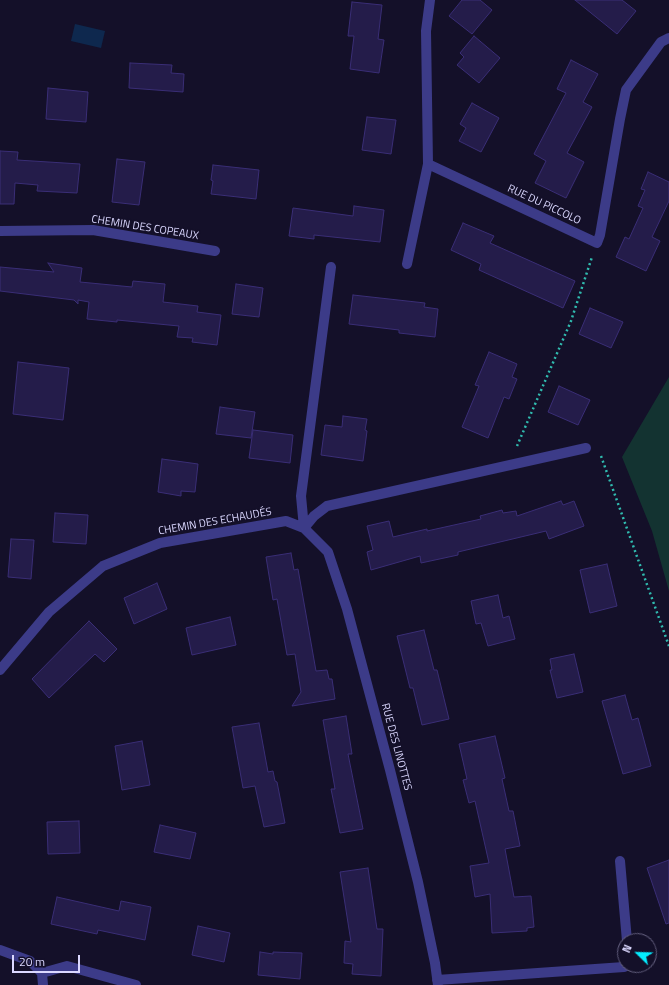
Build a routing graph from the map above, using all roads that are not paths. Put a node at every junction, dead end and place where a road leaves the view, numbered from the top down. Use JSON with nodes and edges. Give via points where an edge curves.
{"nodes":[{"id":1,"x":430,"y":0,"type":"edge"},
{"id":2,"x":669,"y":38,"type":"edge"},
{"id":3,"x":428,"y":164,"type":"junction"},
{"id":4,"x":0,"y":231,"type":"edge"},
{"id":5,"x":215,"y":251,"type":"dead end"},
{"id":6,"x":408,"y":264,"type":"dead end"},
{"id":7,"x":331,"y":267,"type":"dead end"},
{"id":8,"x":586,"y":448,"type":"road end"},
{"id":9,"x":304,"y":528,"type":"junction"},
{"id":10,"x":0,"y":670,"type":"edge"},
{"id":11,"x":620,"y":861,"type":"dead end"},
{"id":12,"x":626,"y":933,"type":"edge"},
{"id":13,"x":0,"y":950,"type":"edge"},
{"id":14,"x":617,"y":968,"type":"edge"},
{"id":15,"x":42,"y":973,"type":"junction"},
{"id":16,"x":437,"y":983,"type":"edge"},
{"id":17,"x":44,"y":985,"type":"edge"},
{"id":18,"x":136,"y":985,"type":"edge"}],
"edges":[{"from":1,"to":3,"type":"street","via":[[426,30]]},
{"from":2,"to":3,"type":"street","name":"RUE DU PICCOLO","via":[[661,42],[626,90],[597,243]]},
{"from":3,"to":6,"type":"street"},
{"from":4,"to":5,"type":"street","name":"CHEMIN DES COPEAUX","via":[[93,230]]},
{"from":7,"to":9,"type":"street","via":[[301,496]]},
{"from":8,"to":9,"type":"street","via":[[327,506]]},
{"from":9,"to":10,"type":"street","name":"CHEMIN DES ECHAUDÉS","via":[[286,521],[160,543],[103,566],[49,612]]},
{"from":9,"to":16,"type":"street","name":"RUE DES LINOTTES","via":[[328,552],[347,609],[418,882]]},
{"from":11,"to":12,"type":"street"},
{"from":13,"to":15,"type":"street","via":[[30,961]]},
{"from":14,"to":16,"type":"street"},
{"from":15,"to":17,"type":"street"},
{"from":15,"to":18,"type":"street","via":[[67,966]]}]}
